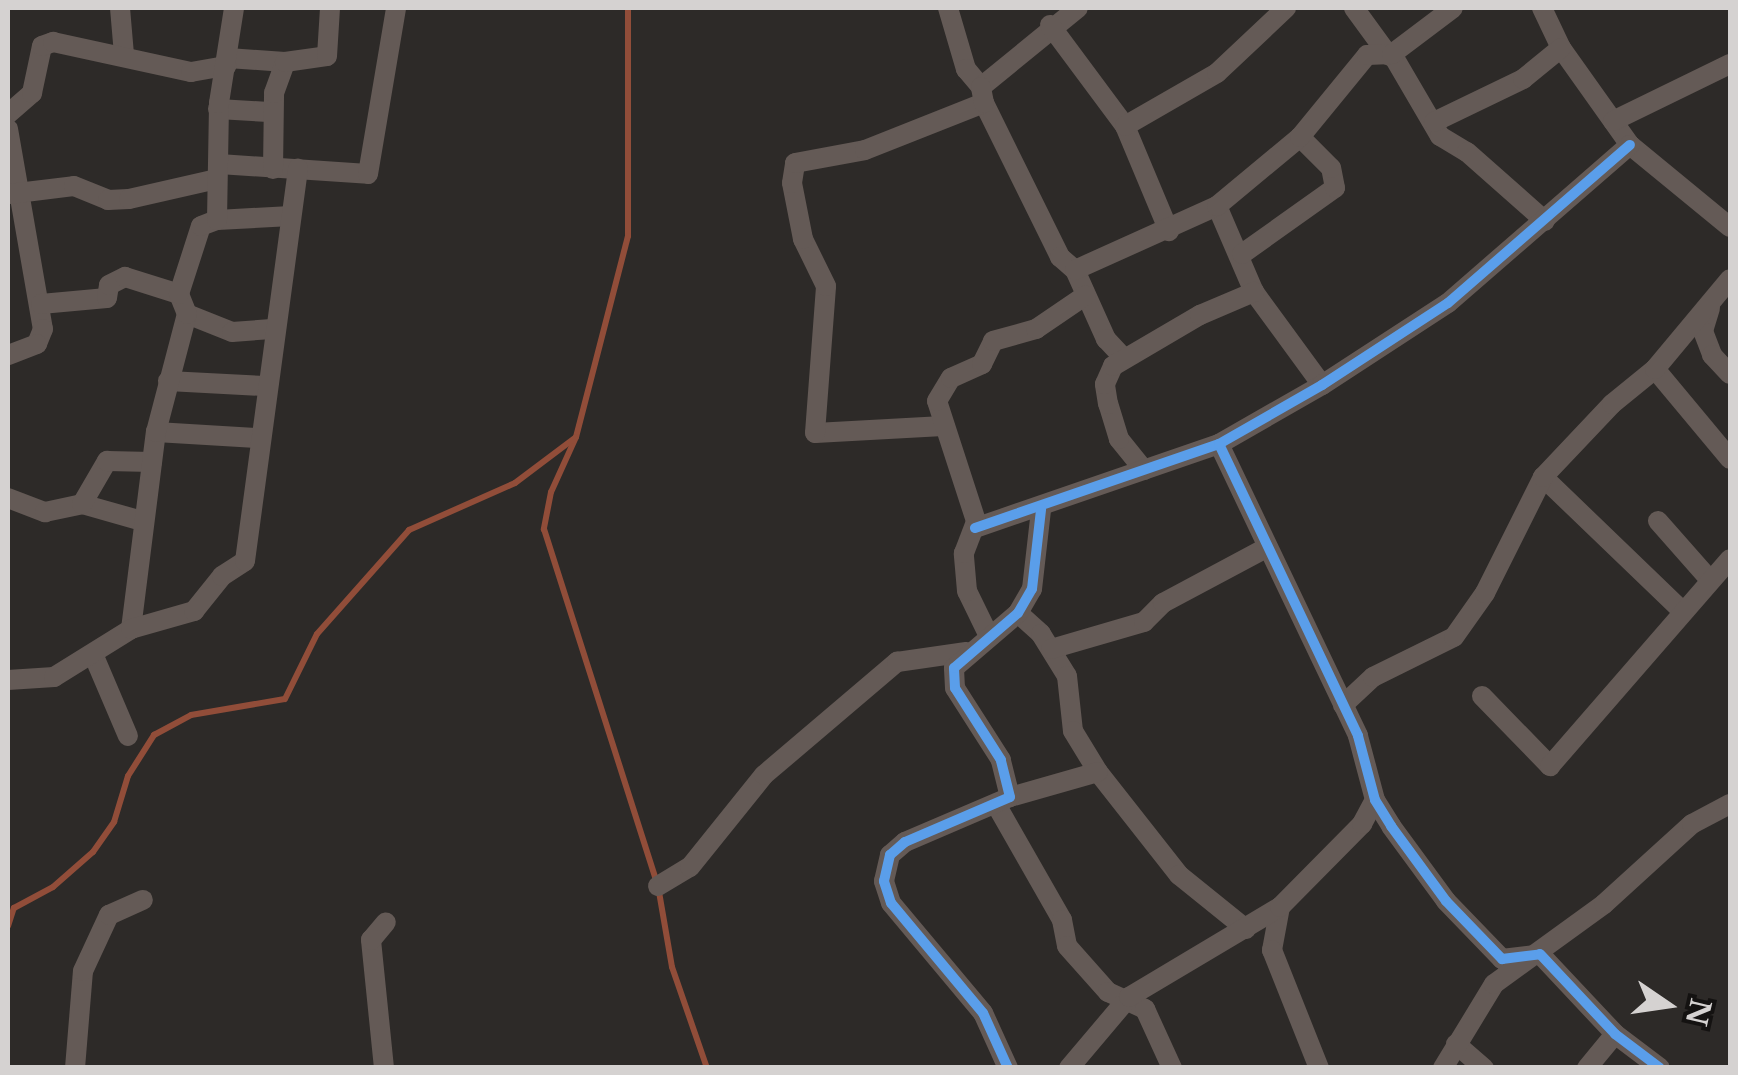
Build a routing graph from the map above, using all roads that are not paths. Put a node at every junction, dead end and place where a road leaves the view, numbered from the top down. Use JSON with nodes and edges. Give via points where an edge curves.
{"nodes":[{"id":1,"x":120,"y":8,"type":"edge"},
{"id":2,"x":234,"y":8,"type":"edge"},
{"id":3,"x":330,"y":8,"type":"edge"},
{"id":4,"x":396,"y":8,"type":"edge"},
{"id":5,"x":948,"y":8,"type":"edge"},
{"id":6,"x":1078,"y":8,"type":"edge"},
{"id":7,"x":1286,"y":8,"type":"edge"},
{"id":8,"x":1354,"y":8,"type":"edge"},
{"id":9,"x":1453,"y":8,"type":"edge"},
{"id":10,"x":1542,"y":8,"type":"edge"},
{"id":11,"x":1050,"y":25,"type":"junction"},
{"id":12,"x":1561,"y":48,"type":"junction"},
{"id":13,"x":124,"y":55,"type":"junction"},
{"id":14,"x":1390,"y":55,"type":"junction"},
{"id":15,"x":227,"y":62,"type":"junction"},
{"id":16,"x":285,"y":62,"type":"junction"},
{"id":17,"x":1730,"y":64,"type":"edge"},
{"id":18,"x":191,"y":72,"type":"junction"},
{"id":19,"x":983,"y":95,"type":"junction"},
{"id":20,"x":218,"y":106,"type":"junction"},
{"id":21,"x":269,"y":112,"type":"junction"},
{"id":22,"x":8,"y":114,"type":"edge"},
{"id":23,"x":1613,"y":121,"type":"junction"},
{"id":24,"x":1434,"y":122,"type":"junction"},
{"id":25,"x":1125,"y":126,"type":"junction"},
{"id":26,"x":1300,"y":137,"type":"junction"},
{"id":27,"x":8,"y":138,"type":"edge"},
{"id":28,"x":1630,"y":145,"type":"junction"},
{"id":29,"x":272,"y":169,"type":"junction"},
{"id":30,"x":298,"y":169,"type":"junction"},
{"id":31,"x":218,"y":172,"type":"junction"},
{"id":32,"x":14,"y":193,"type":"edge"},
{"id":33,"x":1217,"y":206,"type":"junction"},
{"id":34,"x":290,"y":216,"type":"junction"},
{"id":35,"x":217,"y":220,"type":"junction"},
{"id":36,"x":1545,"y":222,"type":"junction"},
{"id":37,"x":1730,"y":227,"type":"edge"},
{"id":38,"x":1169,"y":231,"type":"junction"},
{"id":39,"x":1242,"y":254,"type":"junction"},
{"id":40,"x":1075,"y":270,"type":"junction"},
{"id":41,"x":1730,"y":279,"type":"edge"},
{"id":42,"x":1254,"y":292,"type":"junction"},
{"id":43,"x":1086,"y":295,"type":"junction"},
{"id":44,"x":41,"y":304,"type":"junction"},
{"id":45,"x":183,"y":304,"type":"junction"},
{"id":46,"x":1711,"y":306,"type":"junction"},
{"id":47,"x":272,"y":329,"type":"junction"},
{"id":48,"x":8,"y":355,"type":"edge"},
{"id":49,"x":1123,"y":357,"type":"junction"},
{"id":50,"x":1654,"y":370,"type":"junction"},
{"id":51,"x":1730,"y":374,"type":"edge"},
{"id":52,"x":168,"y":381,"type":"junction"},
{"id":53,"x":1322,"y":385,"type":"junction"},
{"id":54,"x":265,"y":386,"type":"junction"},
{"id":55,"x":944,"y":426,"type":"junction"},
{"id":56,"x":156,"y":432,"type":"junction"},
{"id":57,"x":258,"y":438,"type":"junction"},
{"id":58,"x":1219,"y":444,"type":"junction"},
{"id":59,"x":1730,"y":459,"type":"edge"},
{"id":60,"x":152,"y":462,"type":"junction"},
{"id":61,"x":1144,"y":470,"type":"junction"},
{"id":62,"x":1544,"y":477,"type":"junction"},
{"id":63,"x":8,"y":498,"type":"edge"},
{"id":64,"x":82,"y":504,"type":"junction"},
{"id":65,"x":1042,"y":510,"type":"junction"},
{"id":66,"x":142,"y":521,"type":"junction"},
{"id":67,"x":1658,"y":521,"type":"dead end"},
{"id":68,"x":975,"y":528,"type":"junction"},
{"id":69,"x":1266,"y":548,"type":"junction"},
{"id":70,"x":1730,"y":559,"type":"edge"},
{"id":71,"x":1710,"y":580,"type":"junction"},
{"id":72,"x":1680,"y":610,"type":"junction"},
{"id":73,"x":1018,"y":613,"type":"junction"},
{"id":74,"x":131,"y":629,"type":"junction"},
{"id":75,"x":988,"y":634,"type":"junction"},
{"id":76,"x":1051,"y":650,"type":"junction"},
{"id":77,"x":966,"y":652,"type":"junction"},
{"id":78,"x":93,"y":654,"type":"junction"},
{"id":79,"x":8,"y":680,"type":"edge"},
{"id":80,"x":1482,"y":696,"type":"dead end"},
{"id":81,"x":1343,"y":704,"type":"junction"},
{"id":82,"x":128,"y":736,"type":"dead end"},
{"id":83,"x":1098,"y":772,"type":"junction"},
{"id":84,"x":1375,"y":800,"type":"junction"},
{"id":85,"x":1003,"y":801,"type":"junction"},
{"id":86,"x":1730,"y":804,"type":"edge"},
{"id":87,"x":658,"y":886,"type":"dead end"},
{"id":88,"x":143,"y":900,"type":"dead end"},
{"id":89,"x":1280,"y":907,"type":"junction"},
{"id":90,"x":386,"y":922,"type":"dead end"},
{"id":91,"x":1246,"y":929,"type":"junction"},
{"id":92,"x":1540,"y":954,"type":"junction"},
{"id":93,"x":1129,"y":997,"type":"junction"},
{"id":94,"x":1615,"y":1034,"type":"junction"},
{"id":95,"x":1456,"y":1044,"type":"junction"},
{"id":96,"x":75,"y":1068,"type":"edge"},
{"id":97,"x":384,"y":1068,"type":"edge"},
{"id":98,"x":1008,"y":1068,"type":"edge"},
{"id":99,"x":1069,"y":1068,"type":"edge"},
{"id":100,"x":1172,"y":1068,"type":"edge"},
{"id":101,"x":1319,"y":1068,"type":"edge"},
{"id":102,"x":1444,"y":1068,"type":"edge"},
{"id":103,"x":1484,"y":1068,"type":"edge"},
{"id":104,"x":1587,"y":1068,"type":"edge"},
{"id":105,"x":1660,"y":1068,"type":"edge"}],
"edges":[{"from":1,"to":13,"type":"street"},
{"from":2,"to":15,"type":"street"},
{"from":3,"to":16,"type":"street","via":[[327,56]]},
{"from":4,"to":30,"type":"street","via":[[368,174]]},
{"from":5,"to":19,"type":"street","via":[[966,69]]},
{"from":6,"to":11,"type":"street"},
{"from":7,"to":25,"type":"street","via":[[1217,73]]},
{"from":8,"to":14,"type":"street"},
{"from":9,"to":14,"type":"street"},
{"from":10,"to":12,"type":"street"},
{"from":11,"to":19,"type":"street"},
{"from":11,"to":25,"type":"street"},
{"from":12,"to":23,"type":"street"},
{"from":12,"to":24,"type":"street","via":[[1510,86]]},
{"from":13,"to":18,"type":"street"},
{"from":13,"to":22,"type":"street","via":[[52,42],[42,46],[32,93]]},
{"from":14,"to":24,"type":"street"},
{"from":14,"to":26,"type":"street","via":[[1367,55]]},
{"from":15,"to":16,"type":"street"},
{"from":15,"to":18,"type":"street"},
{"from":15,"to":20,"type":"street"},
{"from":16,"to":21,"type":"street"},
{"from":17,"to":23,"type":"street"},
{"from":18,"to":20,"type":"street"},
{"from":19,"to":40,"type":"street","via":[[1060,257]]},
{"from":19,"to":55,"type":"street","via":[[866,150],[794,163],[803,239],[826,286],[815,433]]},
{"from":20,"to":21,"type":"street"},
{"from":20,"to":31,"type":"street"},
{"from":21,"to":29,"type":"street"},
{"from":23,"to":28,"type":"street"},
{"from":24,"to":36,"type":"street","via":[[1440,136]]},
{"from":25,"to":38,"type":"street"},
{"from":26,"to":33,"type":"street"},
{"from":26,"to":39,"type":"street","via":[[1331,168],[1335,188]]},
{"from":27,"to":32,"type":"street"},
{"from":28,"to":36,"type":"street"},
{"from":28,"to":37,"type":"street"},
{"from":29,"to":30,"type":"street"},
{"from":29,"to":31,"type":"street"},
{"from":30,"to":34,"type":"street"},
{"from":31,"to":32,"type":"street","via":[[129,199],[108,200],[74,186]]},
{"from":31,"to":35,"type":"street"},
{"from":32,"to":44,"type":"street"},
{"from":33,"to":38,"type":"street"},
{"from":33,"to":39,"type":"street"},
{"from":34,"to":35,"type":"street"},
{"from":34,"to":47,"type":"street"},
{"from":35,"to":45,"type":"street","via":[[200,226]]},
{"from":36,"to":53,"type":"street","via":[[1448,304]]},
{"from":38,"to":40,"type":"street"},
{"from":39,"to":42,"type":"street"},
{"from":40,"to":43,"type":"street"},
{"from":41,"to":46,"type":"street"},
{"from":42,"to":49,"type":"street"},
{"from":42,"to":53,"type":"street"},
{"from":43,"to":49,"type":"street"},
{"from":43,"to":55,"type":"street","via":[[1036,329],[993,341],[982,364],[951,378],[937,400]]},
{"from":44,"to":45,"type":"street","via":[[106,298],[109,285],[124,278]]},
{"from":44,"to":48,"type":"street","via":[[43,329],[36,344]]},
{"from":45,"to":47,"type":"street","via":[[232,332]]},
{"from":45,"to":52,"type":"street"},
{"from":46,"to":50,"type":"street"},
{"from":46,"to":51,"type":"street","via":[[1704,331],[1712,354]]},
{"from":47,"to":54,"type":"street"},
{"from":49,"to":61,"type":"street","via":[[1105,384],[1108,404],[1119,439]]},
{"from":50,"to":59,"type":"street"},
{"from":50,"to":62,"type":"street"},
{"from":52,"to":54,"type":"street"},
{"from":52,"to":56,"type":"street"},
{"from":53,"to":58,"type":"street"},
{"from":54,"to":57,"type":"street"},
{"from":55,"to":68,"type":"street"},
{"from":56,"to":57,"type":"street"},
{"from":56,"to":60,"type":"street"},
{"from":57,"to":74,"type":"street","via":[[245,562],[222,576],[194,611]]},
{"from":58,"to":61,"type":"street"},
{"from":58,"to":69,"type":"street"},
{"from":60,"to":64,"type":"street","via":[[107,461]]},
{"from":60,"to":66,"type":"street"},
{"from":61,"to":65,"type":"street"},
{"from":62,"to":72,"type":"street"},
{"from":62,"to":81,"type":"street","via":[[1461,628],[1373,677]]},
{"from":63,"to":64,"type":"street","via":[[45,512]]},
{"from":64,"to":66,"type":"street"},
{"from":65,"to":68,"type":"street"},
{"from":65,"to":73,"type":"street","via":[[1032,589]]},
{"from":66,"to":74,"type":"street"},
{"from":67,"to":71,"type":"street"},
{"from":68,"to":75,"type":"street","via":[[964,553],[967,591]]},
{"from":69,"to":76,"type":"street","via":[[1163,603],[1144,622]]},
{"from":69,"to":81,"type":"street"},
{"from":70,"to":71,"type":"street"},
{"from":71,"to":72,"type":"street"},
{"from":72,"to":80,"type":"street","via":[[1550,766]]},
{"from":73,"to":75,"type":"street"},
{"from":73,"to":76,"type":"street"},
{"from":74,"to":78,"type":"street"},
{"from":75,"to":77,"type":"street"},
{"from":76,"to":83,"type":"street","via":[[1067,676],[1073,731]]},
{"from":77,"to":85,"type":"street","via":[[954,668],[955,688],[1000,760]]},
{"from":77,"to":87,"type":"street","via":[[898,662],[764,775],[690,867]]},
{"from":78,"to":79,"type":"street","via":[[54,678]]},
{"from":78,"to":82,"type":"street"},
{"from":81,"to":84,"type":"street"},
{"from":83,"to":85,"type":"street"},
{"from":83,"to":91,"type":"street","via":[[1179,875]]},
{"from":84,"to":89,"type":"street","via":[[1362,824]]},
{"from":84,"to":92,"type":"street","via":[[1446,901],[1502,959]]},
{"from":85,"to":93,"type":"street","via":[[1062,920],[1067,946],[1108,992]]},
{"from":85,"to":98,"type":"street","via":[[904,842],[890,855],[884,881],[891,903],[983,1014]]},
{"from":86,"to":92,"type":"street","via":[[1692,824]]},
{"from":88,"to":96,"type":"street","via":[[109,915],[83,971]]},
{"from":89,"to":91,"type":"street"},
{"from":89,"to":101,"type":"street","via":[[1272,950]]},
{"from":90,"to":97,"type":"street","via":[[371,940]]},
{"from":91,"to":93,"type":"street"},
{"from":92,"to":94,"type":"street"},
{"from":92,"to":95,"type":"street","via":[[1494,984]]},
{"from":93,"to":99,"type":"street"},
{"from":93,"to":100,"type":"street","via":[[1145,1010]]},
{"from":94,"to":104,"type":"street"},
{"from":94,"to":105,"type":"street"},
{"from":95,"to":102,"type":"street"},
{"from":95,"to":103,"type":"street"}]}
